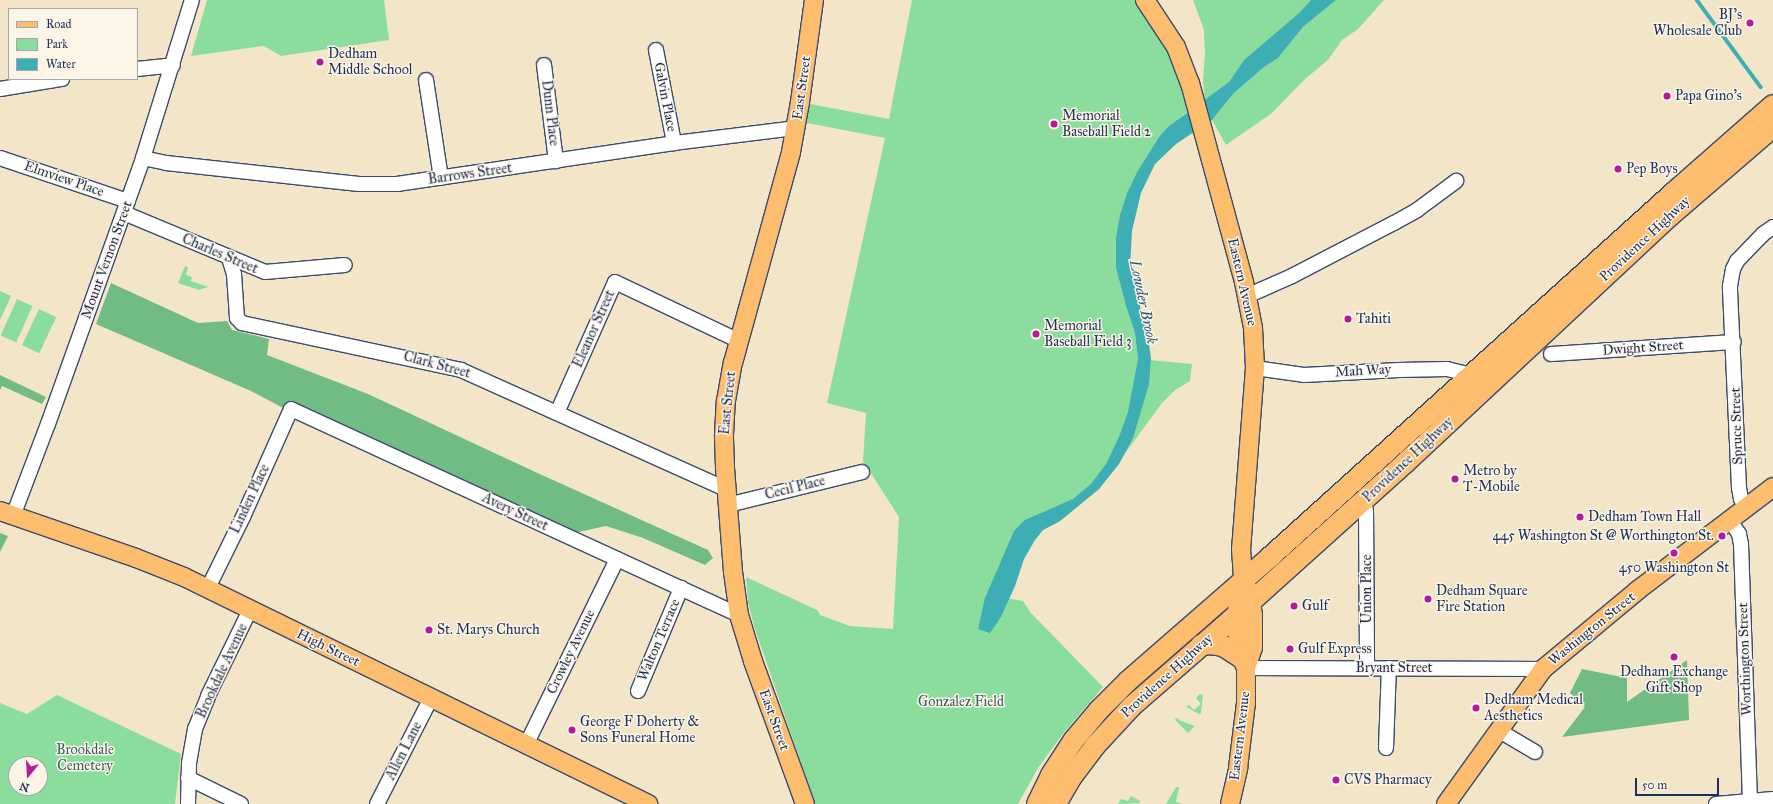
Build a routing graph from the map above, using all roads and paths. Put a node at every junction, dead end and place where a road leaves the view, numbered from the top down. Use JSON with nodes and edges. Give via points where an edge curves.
{"nodes":[{"id":1,"x":192,"y":0,"type":"edge"},
{"id":2,"x":814,"y":0,"type":"edge"},
{"id":3,"x":1145,"y":0,"type":"edge"},
{"id":4,"x":656,"y":50,"type":"dead end"},
{"id":5,"x":173,"y":65,"type":"junction"},
{"id":6,"x":544,"y":65,"type":"dead end"},
{"id":7,"x":138,"y":69,"type":"edge"},
{"id":8,"x":56,"y":80,"type":"edge"},
{"id":9,"x":426,"y":80,"type":"dead end"},
{"id":10,"x":0,"y":89,"type":"edge"},
{"id":11,"x":1773,"y":105,"type":"edge"},
{"id":12,"x":1773,"y":127,"type":"edge"},
{"id":13,"x":796,"y":128,"type":"junction"},
{"id":14,"x":674,"y":143,"type":"junction"},
{"id":15,"x":0,"y":158,"type":"edge"},
{"id":16,"x":143,"y":158,"type":"junction"},
{"id":17,"x":556,"y":161,"type":"junction"},
{"id":18,"x":441,"y":178,"type":"junction"},
{"id":19,"x":1456,"y":181,"type":"dead end"},
{"id":20,"x":126,"y":207,"type":"junction"},
{"id":21,"x":1773,"y":227,"type":"edge"},
{"id":22,"x":229,"y":258,"type":"junction"},
{"id":23,"x":345,"y":265,"type":"dead end"},
{"id":24,"x":1247,"y":296,"type":"junction"},
{"id":25,"x":739,"y":341,"type":"junction"},
{"id":26,"x":1734,"y":342,"type":"junction"},
{"id":27,"x":1551,"y":354,"type":"dead end"},
{"id":28,"x":1256,"y":368,"type":"junction"},
{"id":29,"x":1471,"y":376,"type":"junction"},
{"id":30,"x":291,"y":409,"type":"joint"},
{"id":31,"x":557,"y":413,"type":"junction"},
{"id":32,"x":862,"y":472,"type":"dead end"},
{"id":33,"x":1773,"y":488,"type":"edge"},
{"id":34,"x":727,"y":497,"type":"junction"},
{"id":35,"x":1747,"y":508,"type":"junction"},
{"id":36,"x":1366,"y":510,"type":"dead end"},
{"id":37,"x":7,"y":514,"type":"edge"},
{"id":38,"x":1730,"y":521,"type":"junction"},
{"id":39,"x":617,"y":559,"type":"junction"},
{"id":40,"x":1243,"y":581,"type":"junction"},
{"id":41,"x":208,"y":588,"type":"junction"},
{"id":42,"x":681,"y":588,"type":"junction"},
{"id":43,"x":1244,"y":608,"type":"junction"},
{"id":44,"x":250,"y":610,"type":"junction"},
{"id":45,"x":739,"y":615,"type":"junction"},
{"id":46,"x":1201,"y":645,"type":"junction"},
{"id":47,"x":1243,"y":663,"type":"junction"},
{"id":48,"x":1367,"y":668,"type":"junction"},
{"id":49,"x":1389,"y":668,"type":"junction"},
{"id":50,"x":1543,"y":669,"type":"junction"},
{"id":51,"x":638,"y":691,"type":"dead end"},
{"id":52,"x":431,"y":698,"type":"junction"},
{"id":53,"x":1498,"y":730,"type":"junction"},
{"id":54,"x":526,"y":745,"type":"junction"},
{"id":55,"x":1386,"y":748,"type":"dead end"},
{"id":56,"x":1535,"y":752,"type":"dead end"},
{"id":57,"x":188,"y":778,"type":"junction"},
{"id":58,"x":1773,"y":799,"type":"edge"},
{"id":59,"x":1750,"y":801,"type":"junction"},
{"id":60,"x":188,"y":804,"type":"edge"},
{"id":61,"x":241,"y":804,"type":"edge"},
{"id":62,"x":377,"y":804,"type":"edge"},
{"id":63,"x":648,"y":804,"type":"edge"},
{"id":64,"x":805,"y":804,"type":"edge"},
{"id":65,"x":1036,"y":804,"type":"edge"},
{"id":66,"x":1056,"y":804,"type":"edge"},
{"id":67,"x":1230,"y":804,"type":"edge"},
{"id":68,"x":1446,"y":804,"type":"edge"},
{"id":69,"x":1716,"y":804,"type":"edge"}],
"edges":[{"from":1,"to":5,"type":"street","name":"Mount Vernon Street"},
{"from":2,"to":13,"type":"main road","name":"East Street"},
{"from":3,"to":24,"type":"main road","name":"Eastern Avenue","via":[[1176,47],[1190,83]]},
{"from":4,"to":14,"type":"street","name":"Galvin Place"},
{"from":5,"to":7,"type":"street"},
{"from":5,"to":16,"type":"street","name":"Mount Vernon Street"},
{"from":6,"to":17,"type":"street","name":"Dunn Place"},
{"from":8,"to":10,"type":"street"},
{"from":9,"to":18,"type":"street"},
{"from":11,"to":29,"type":"highway","name":"Providence Highway"},
{"from":12,"to":43,"type":"highway","name":"Providence Highway","via":[[1670,216]]},
{"from":13,"to":14,"type":"street","name":"Barrows Street"},
{"from":13,"to":25,"type":"main road","name":"East Street"},
{"from":14,"to":17,"type":"street","name":"Barrows Street"},
{"from":15,"to":20,"type":"street","name":"Elmview Place"},
{"from":16,"to":18,"type":"street","name":"Barrows Street","via":[[166,163],[359,184],[397,184]]},
{"from":16,"to":20,"type":"street","name":"Mount Vernon Street"},
{"from":17,"to":18,"type":"street","name":"Barrows Street"},
{"from":19,"to":24,"type":"street","via":[[1417,210],[1394,223],[1292,276]]},
{"from":20,"to":22,"type":"street","name":"Charles Street"},
{"from":20,"to":37,"type":"street","name":"Mount Vernon Street","via":[[85,320]]},
{"from":21,"to":26,"type":"street","name":"Spruce Street","via":[[1737,261],[1733,269],[1730,286]]},
{"from":22,"to":23,"type":"street","name":"Charles Street","via":[[272,273]]},
{"from":22,"to":31,"type":"street","name":"Clark Street","via":[[234,274],[238,318],[242,323],[461,370]]},
{"from":24,"to":28,"type":"main road","name":"Eastern Avenue","via":[[1256,349]]},
{"from":25,"to":31,"type":"street","name":"Eleanor Street","via":[[615,282]]},
{"from":25,"to":34,"type":"main road","name":"East Street","via":[[729,383],[725,417]]},
{"from":26,"to":27,"type":"street","name":"Dwight Street"},
{"from":26,"to":35,"type":"street","name":"Spruce Street","via":[[1739,488]]},
{"from":28,"to":29,"type":"street","name":"Mah Way","via":[[1304,375],[1447,369]]},
{"from":28,"to":40,"type":"main road","name":"Eastern Avenue","via":[[1241,549]]},
{"from":29,"to":40,"type":"highway","name":"Providence Highway"},
{"from":30,"to":39,"type":"street","name":"Avery Street"},
{"from":30,"to":41,"type":"street","name":"Linden Place"},
{"from":31,"to":34,"type":"street","name":"Clark Street"},
{"from":32,"to":34,"type":"street","name":"Cecil Place"},
{"from":33,"to":35,"type":"main road","name":"Washington Street"},
{"from":34,"to":45,"type":"main road","name":"East Street"},
{"from":35,"to":38,"type":"main road","name":"Washington Street"},
{"from":36,"to":48,"type":"street","name":"Union Place"},
{"from":37,"to":41,"type":"main road","name":"High Street","via":[[136,558]]},
{"from":38,"to":50,"type":"main road","name":"Washington Street","via":[[1638,590]]},
{"from":38,"to":59,"type":"street","name":"Worthington Street","via":[[1739,534],[1741,544]]},
{"from":39,"to":42,"type":"street","name":"Avery Street"},
{"from":39,"to":54,"type":"street","name":"Crowley Avenue"},
{"from":40,"to":43,"type":"main road","name":"Eastern Avenue","via":[[1239,594]]},
{"from":40,"to":65,"type":"highway","name":"Providence Highway","via":[[1098,710],[1064,755]]},
{"from":41,"to":44,"type":"main road","name":"High Street"},
{"from":42,"to":45,"type":"street","name":"Avery Street"},
{"from":42,"to":51,"type":"street","name":"Walton Terrace"},
{"from":43,"to":46,"type":"highway","name":"Providence Highway"},
{"from":43,"to":47,"type":"main road","name":"Eastern Avenue","via":[[1238,646]]},
{"from":44,"to":52,"type":"main road","name":"High Street"},
{"from":44,"to":57,"type":"street","name":"Brookdale Avenue","via":[[201,711],[192,746]]},
{"from":45,"to":64,"type":"main road","name":"East Street"},
{"from":46,"to":47,"type":"highway","via":[[1223,646]]},
{"from":46,"to":66,"type":"highway","name":"Providence Highway","via":[[1144,695],[1107,732],[1084,759]]},
{"from":47,"to":48,"type":"street","name":"Bryant Street"},
{"from":47,"to":67,"type":"main road","name":"Eastern Avenue","via":[[1246,703],[1238,768]]},
{"from":48,"to":49,"type":"street","name":"Bryant Street"},
{"from":49,"to":50,"type":"street","name":"Bryant Street"},
{"from":49,"to":55,"type":"street"},
{"from":50,"to":53,"type":"main road","name":"Washington Street"},
{"from":52,"to":54,"type":"main road","name":"High Street"},
{"from":52,"to":62,"type":"street","name":"Allen Lane"},
{"from":53,"to":56,"type":"street"},
{"from":53,"to":68,"type":"main road","name":"Washington Street"},
{"from":54,"to":63,"type":"main road","name":"High Street"},
{"from":57,"to":60,"type":"street","name":"Brookdale Avenue"},
{"from":57,"to":61,"type":"street"},
{"from":58,"to":59,"type":"street"},
{"from":59,"to":69,"type":"street"}]}
